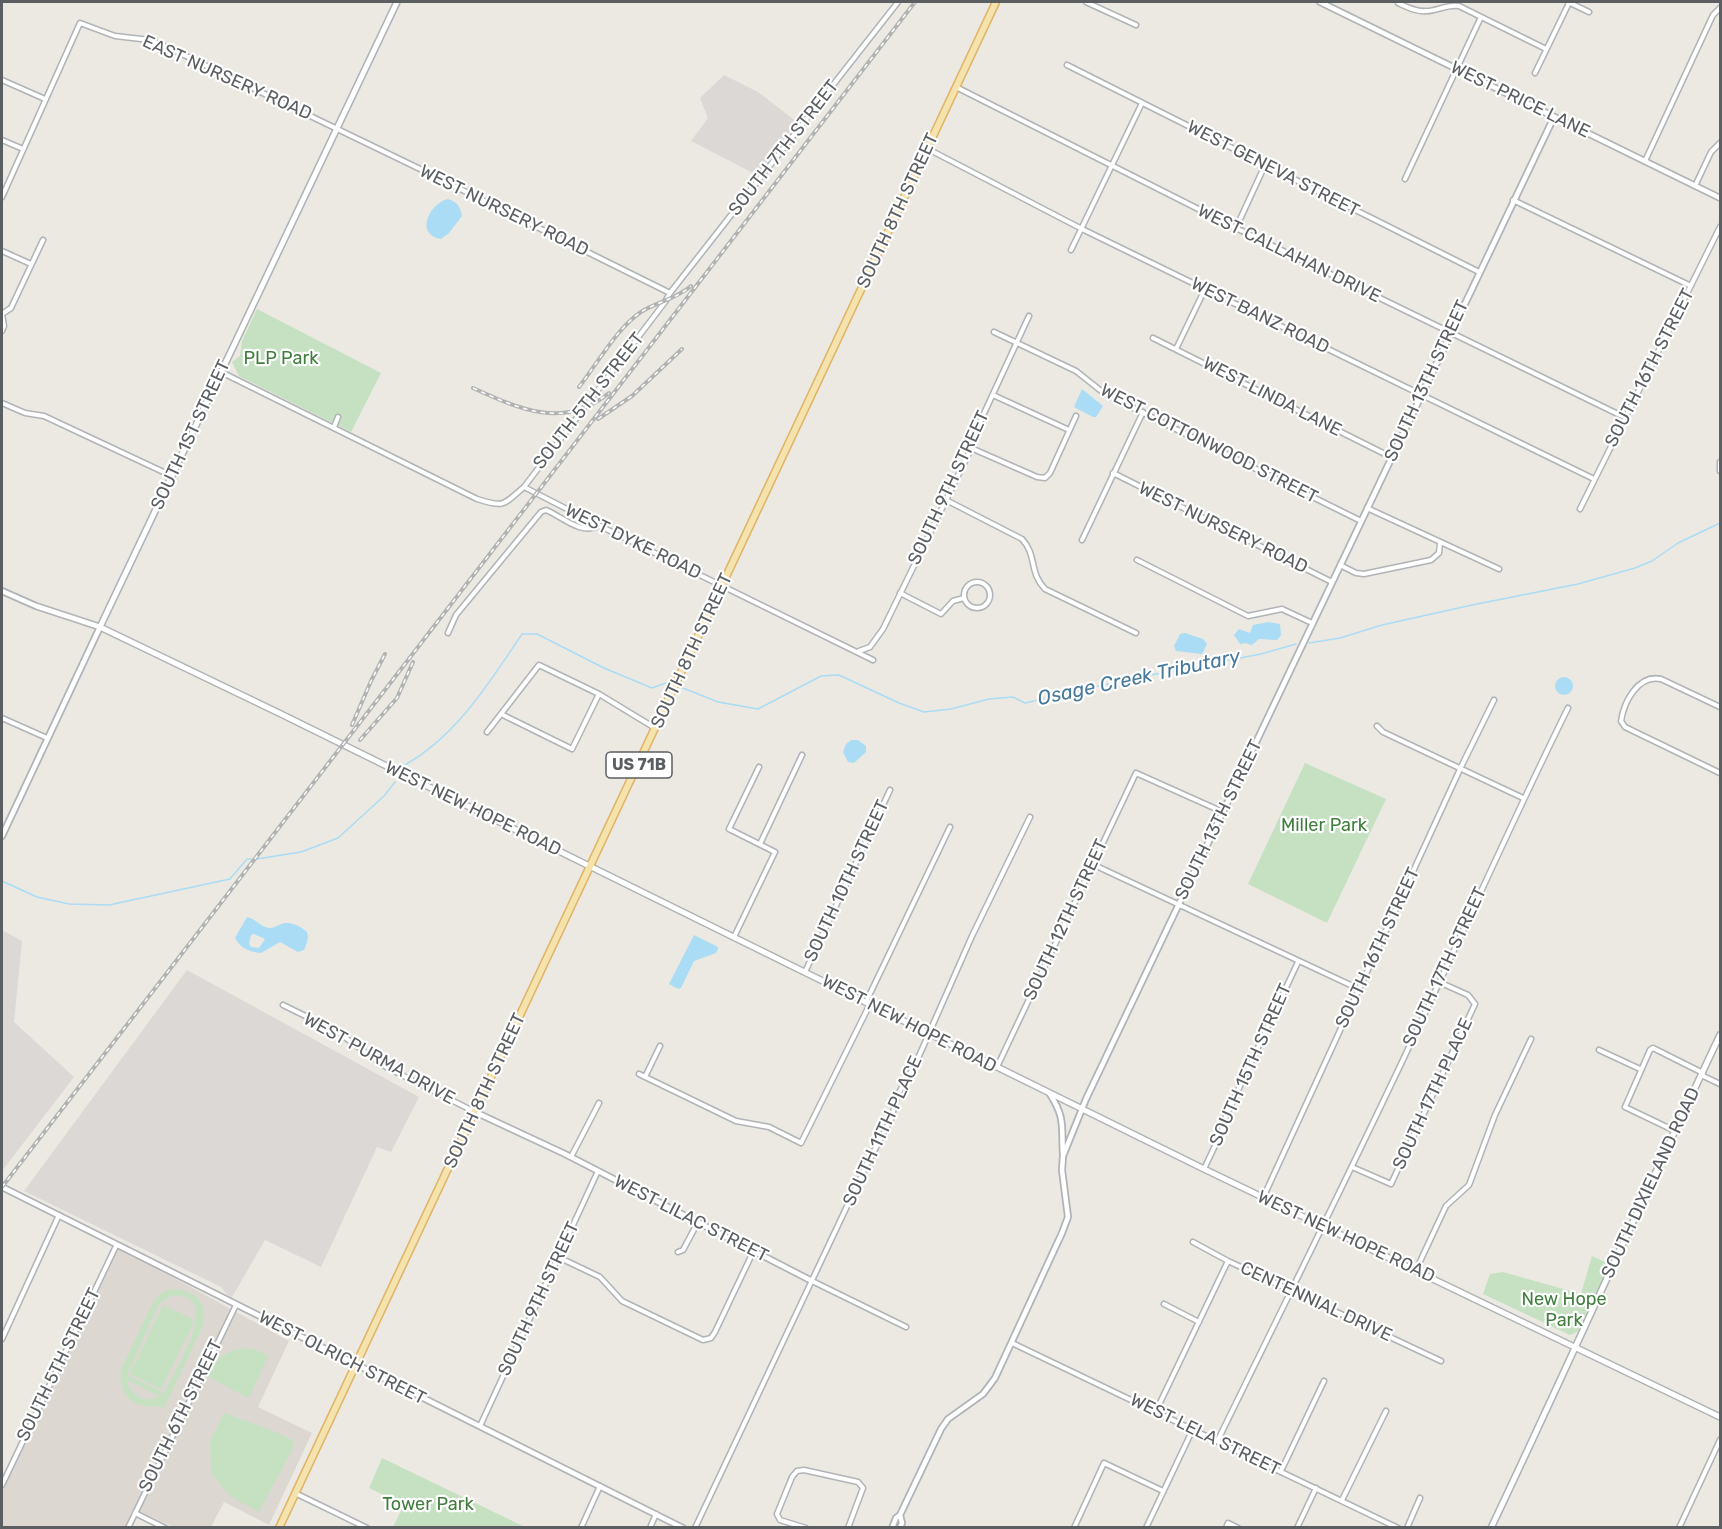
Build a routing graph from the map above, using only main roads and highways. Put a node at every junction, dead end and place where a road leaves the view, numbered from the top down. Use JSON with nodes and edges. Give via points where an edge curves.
{"nodes":[{"id":1,"x":397,"y":2,"type":"edge"},
{"id":2,"x":996,"y":2,"type":"edge"},
{"id":3,"x":100,"y":627,"type":"joint"},
{"id":4,"x":591,"y":866,"type":"junction"},
{"id":5,"x":1720,"y":1035,"type":"edge"},
{"id":6,"x":1577,"y":1347,"type":"junction"},
{"id":7,"x":1720,"y":1417,"type":"edge"},
{"id":8,"x":279,"y":1527,"type":"edge"},
{"id":9,"x":1491,"y":1527,"type":"edge"}],
"edges":[{"from":1,"to":3,"type":"main road","name":"SOUTH 1ST STREET"},
{"from":2,"to":4,"type":"main road","name":"SOUTH 8TH STREET","number":"US 71B"},
{"from":3,"to":4,"type":"main road","name":"WEST NEW HOPE ROAD"},
{"from":4,"to":6,"type":"main road","name":"WEST NEW HOPE ROAD","via":[[1082,1110]]},
{"from":4,"to":8,"type":"main road","name":"SOUTH 8TH STREET","number":"US 71B"},
{"from":5,"to":6,"type":"main road","name":"SOUTH DIXIELAND ROAD"},
{"from":6,"to":7,"type":"main road","name":"WEST NEW HOPE ROAD"},
{"from":6,"to":9,"type":"main road","name":"SOUTH DIXIELAND ROAD"}]}
